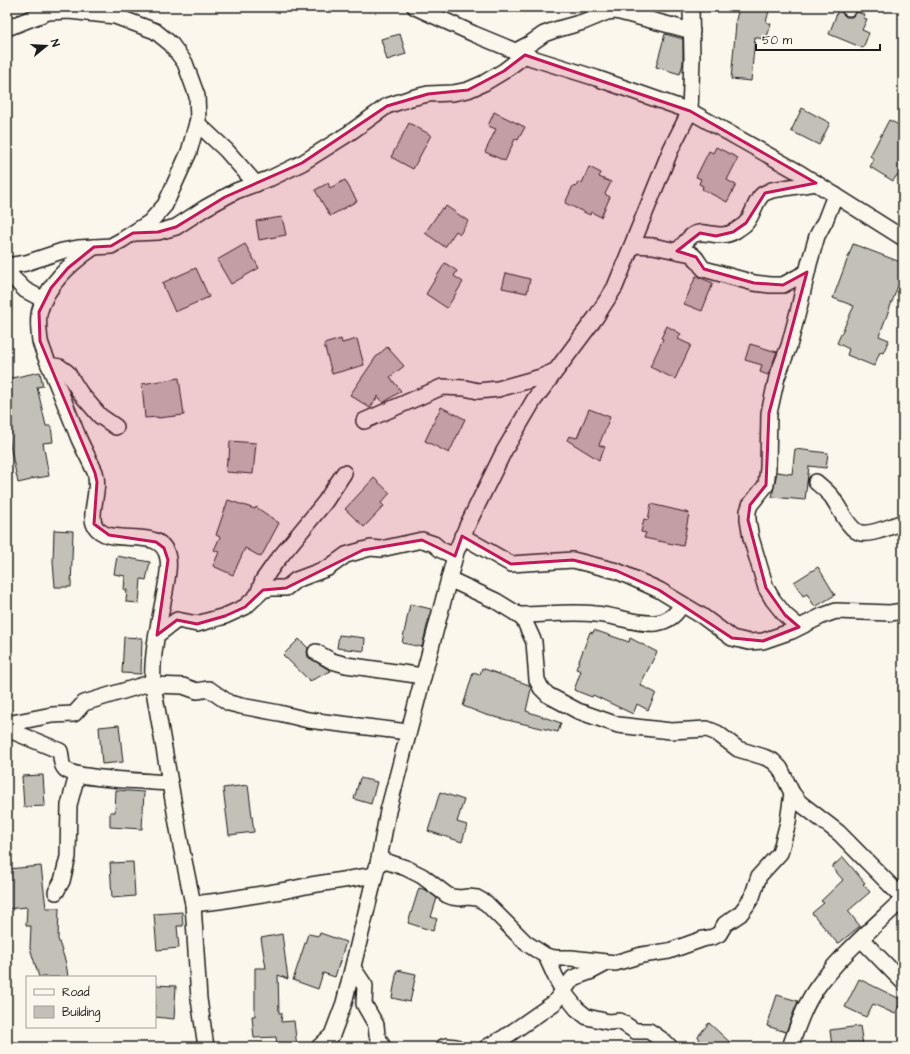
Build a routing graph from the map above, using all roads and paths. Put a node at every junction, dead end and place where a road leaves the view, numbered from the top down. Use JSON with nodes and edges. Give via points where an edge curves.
{"nodes":[{"id":1,"x":415,"y":7,"type":"edge"},
{"id":2,"x":636,"y":7,"type":"edge"},
{"id":3,"x":691,"y":7,"type":"edge"},
{"id":4,"x":645,"y":19,"type":"junction"},
{"id":5,"x":7,"y":28,"type":"edge"},
{"id":6,"x":692,"y":31,"type":"junction"},
{"id":7,"x":520,"y":53,"type":"junction"},
{"id":8,"x":690,"y":111,"type":"junction"},
{"id":9,"x":197,"y":123,"type":"junction"},
{"id":10,"x":816,"y":183,"type":"junction"},
{"id":11,"x":256,"y":184,"type":"junction"},
{"id":12,"x":835,"y":195,"type":"junction"},
{"id":13,"x":133,"y":233,"type":"junction"},
{"id":14,"x":903,"y":238,"type":"edge"},
{"id":15,"x":633,"y":245,"type":"junction"},
{"id":16,"x":94,"y":247,"type":"junction"},
{"id":17,"x":677,"y":251,"type":"junction"},
{"id":18,"x":7,"y":266,"type":"edge"},
{"id":19,"x":7,"y":272,"type":"edge"},
{"id":20,"x":807,"y":272,"type":"junction"},
{"id":21,"x":44,"y":300,"type":"junction"},
{"id":22,"x":49,"y":365,"type":"junction"},
{"id":23,"x":555,"y":371,"type":"junction"},
{"id":24,"x":364,"y":421,"type":"dead end"},
{"id":25,"x":116,"y":427,"type":"dead end"},
{"id":26,"x":344,"y":473,"type":"dead end"},
{"id":27,"x":816,"y":482,"type":"dead end"},
{"id":28,"x":903,"y":522,"type":"edge"},
{"id":29,"x":462,"y":536,"type":"junction"},
{"id":30,"x":455,"y":556,"type":"junction"},
{"id":31,"x":449,"y":579,"type":"junction"},
{"id":32,"x":258,"y":594,"type":"junction"},
{"id":33,"x":682,"y":604,"type":"junction"},
{"id":34,"x":903,"y":610,"type":"edge"},
{"id":35,"x":518,"y":615,"type":"junction"},
{"id":36,"x":799,"y":627,"type":"junction"},
{"id":37,"x":158,"y":635,"type":"junction"},
{"id":38,"x":316,"y":652,"type":"dead end"},
{"id":39,"x":423,"y":676,"type":"junction"},
{"id":40,"x":153,"y":684,"type":"junction"},
{"id":41,"x":7,"y":724,"type":"edge"},
{"id":42,"x":7,"y":729,"type":"edge"},
{"id":43,"x":408,"y":732,"type":"junction"},
{"id":44,"x":77,"y":775,"type":"junction"},
{"id":45,"x":170,"y":783,"type":"junction"},
{"id":46,"x":792,"y":793,"type":"junction"},
{"id":47,"x":379,"y":859,"type":"junction"},
{"id":48,"x":376,"y":874,"type":"junction"},
{"id":49,"x":56,"y":892,"type":"dead end"},
{"id":50,"x":903,"y":898,"type":"edge"},
{"id":51,"x":193,"y":904,"type":"junction"},
{"id":52,"x":861,"y":939,"type":"junction"},
{"id":53,"x":546,"y":956,"type":"junction"},
{"id":54,"x":607,"y":963,"type":"junction"},
{"id":55,"x":353,"y":968,"type":"junction"},
{"id":56,"x":903,"y":982,"type":"edge"},
{"id":57,"x":563,"y":991,"type":"junction"},
{"id":58,"x":206,"y":1047,"type":"edge"},
{"id":59,"x":319,"y":1047,"type":"edge"},
{"id":60,"x":383,"y":1047,"type":"edge"},
{"id":61,"x":443,"y":1047,"type":"edge"},
{"id":62,"x":456,"y":1047,"type":"edge"},
{"id":63,"x":487,"y":1047,"type":"edge"},
{"id":64,"x":670,"y":1047,"type":"edge"},
{"id":65,"x":790,"y":1047,"type":"edge"}],
"edges":[{"from":1,"to":7,"type":"street"},
{"from":2,"to":4,"type":"street"},
{"from":3,"to":6,"type":"street"},
{"from":4,"to":6,"type":"street"},
{"from":4,"to":7,"type":"street","via":[[616,11],[607,12],[544,34]]},
{"from":5,"to":9,"type":"street","via":[[48,12],[69,11],[115,16],[155,32],[171,44],[185,63],[197,96]]},
{"from":6,"to":8,"type":"street"},
{"from":7,"to":8,"type":"street"},
{"from":7,"to":11,"type":"street","via":[[504,71],[468,90],[428,94],[387,106],[302,164]]},
{"from":8,"to":10,"type":"street"},
{"from":8,"to":15,"type":"street","via":[[671,149]]},
{"from":9,"to":11,"type":"street","via":[[226,150]]},
{"from":9,"to":13,"type":"street","via":[[189,152],[165,205],[150,222]]},
{"from":10,"to":12,"type":"street"},
{"from":10,"to":17,"type":"street","via":[[765,193],[760,197],[746,223],[733,232],[716,236],[700,233]]},
{"from":11,"to":13,"type":"street","via":[[224,196],[176,227],[158,232]]},
{"from":12,"to":14,"type":"street"},
{"from":12,"to":20,"type":"street","via":[[817,236]]},
{"from":13,"to":16,"type":"street","via":[[111,246]]},
{"from":15,"to":17,"type":"street"},
{"from":15,"to":23,"type":"street","via":[[615,287]]},
{"from":16,"to":18,"type":"street","via":[[62,251],[26,263]]},
{"from":16,"to":21,"type":"street","via":[[68,268]]},
{"from":17,"to":20,"type":"street","via":[[696,257],[704,269],[754,283],[783,285]]},
{"from":19,"to":21,"type":"street","via":[[25,290]]},
{"from":20,"to":36,"type":"street","via":[[789,346],[777,377],[770,413],[766,485],[748,511],[751,538],[766,588],[785,615]]},
{"from":21,"to":22,"type":"street","via":[[39,312],[40,341]]},
{"from":22,"to":25,"type":"street","via":[[60,367],[67,372],[100,416]]},
{"from":22,"to":37,"type":"street","via":[[95,473],[97,482],[92,518],[97,529],[109,536],[146,538],[164,548],[168,560]]},
{"from":23,"to":24,"type":"street","via":[[498,389],[478,391],[442,387]]},
{"from":23,"to":29,"type":"street","via":[[534,400],[504,451]]},
{"from":26,"to":32,"type":"street","via":[[325,502],[263,580]]},
{"from":27,"to":28,"type":"street","via":[[831,496],[851,527],[859,533],[880,530]]},
{"from":29,"to":30,"type":"street"},
{"from":29,"to":33,"type":"street","via":[[511,564],[573,560],[617,571],[659,590]]},
{"from":30,"to":31,"type":"street"},
{"from":30,"to":32,"type":"street","via":[[422,540],[381,549],[371,548],[346,555],[328,568],[296,580],[286,588],[267,588]]},
{"from":31,"to":35,"type":"street","via":[[496,601]]},
{"from":31,"to":39,"type":"street"},
{"from":32,"to":37,"type":"street","via":[[245,607],[225,616],[197,624],[177,620]]},
{"from":33,"to":35,"type":"street","via":[[673,617],[656,623],[596,614]]},
{"from":33,"to":36,"type":"street","via":[[732,638],[763,641]]},
{"from":34,"to":36,"type":"street","via":[[890,613],[836,611]]},
{"from":35,"to":46,"type":"street","via":[[524,620],[534,642],[536,680],[548,695],[578,711],[618,725],[671,731],[707,729],[717,733],[738,749],[773,761],[780,768]]},
{"from":37,"to":40,"type":"street","via":[[153,660]]},
{"from":38,"to":39,"type":"street","via":[[346,665]]},
{"from":39,"to":43,"type":"street"},
{"from":40,"to":41,"type":"street","via":[[84,703],[74,714],[52,715]]},
{"from":40,"to":43,"type":"street","via":[[183,686],[197,691],[209,689],[229,702],[241,706],[308,720]]},
{"from":40,"to":45,"type":"street"},
{"from":42,"to":44,"type":"street","via":[[60,751],[63,766]]},
{"from":43,"to":47,"type":"street"},
{"from":44,"to":45,"type":"street"},
{"from":44,"to":49,"type":"street","via":[[69,805],[68,856],[62,881]]},
{"from":45,"to":51,"type":"street"},
{"from":46,"to":50,"type":"street","via":[[800,803],[839,833]]},
{"from":46,"to":54,"type":"street","via":[[780,853],[759,876],[752,897],[740,914],[725,924],[713,937],[670,951]]},
{"from":47,"to":48,"type":"street"},
{"from":47,"to":53,"type":"street","via":[[422,876],[447,895],[460,898],[468,896],[486,903],[526,943]]},
{"from":48,"to":51,"type":"street","via":[[219,902]]},
{"from":48,"to":55,"type":"street"},
{"from":50,"to":52,"type":"street"},
{"from":51,"to":58,"type":"street","via":[[199,998]]},
{"from":52,"to":56,"type":"street"},
{"from":52,"to":65,"type":"street","via":[[816,989]]},
{"from":53,"to":54,"type":"street"},
{"from":53,"to":57,"type":"street"},
{"from":54,"to":57,"type":"street","via":[[573,978]]},
{"from":55,"to":59,"type":"street","via":[[337,1025],[332,1035]]},
{"from":55,"to":60,"type":"street","via":[[366,986],[364,1004],[376,1025],[377,1036]]},
{"from":57,"to":63,"type":"street","via":[[554,1003]]},
{"from":57,"to":64,"type":"street","via":[[577,1009],[587,1016],[609,1022],[620,1021],[635,1032],[649,1031]]},
{"from":61,"to":62,"type":"street"}]}
